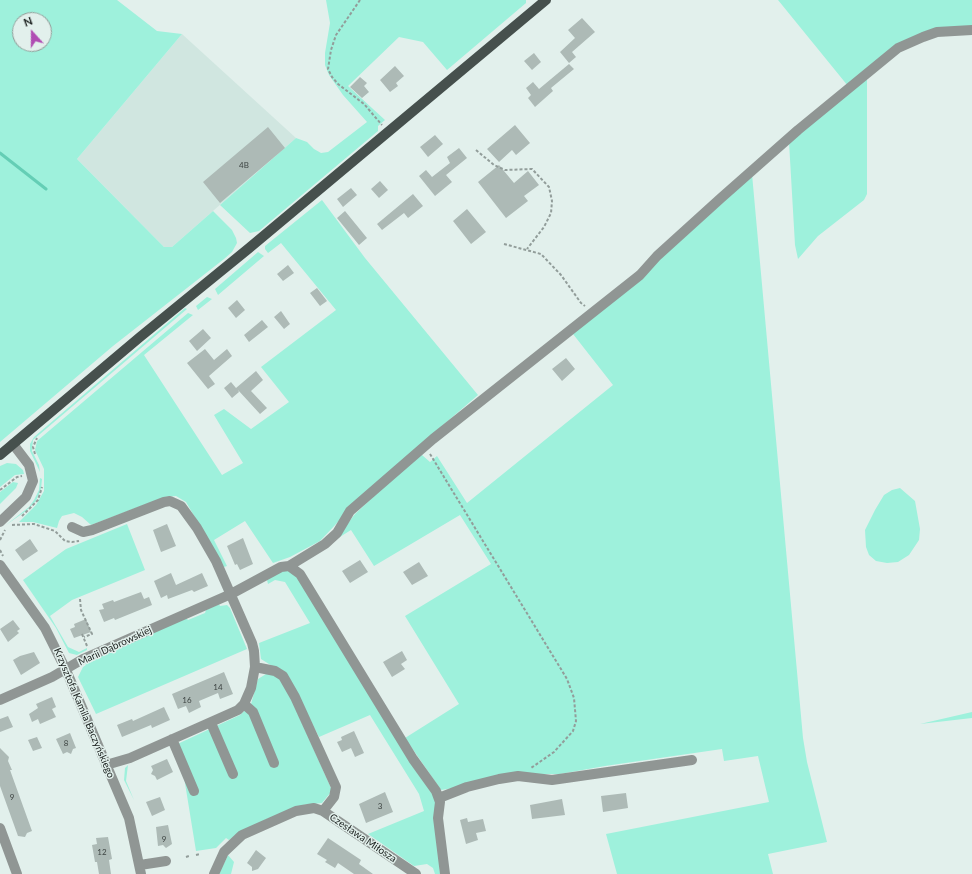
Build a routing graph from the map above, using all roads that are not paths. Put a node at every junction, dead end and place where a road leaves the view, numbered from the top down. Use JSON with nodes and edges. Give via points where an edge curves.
{"nodes":[{"id":1,"x":540,"y":2,"type":"edge"},
{"id":2,"x":972,"y":30,"type":"edge"},
{"id":3,"x":14,"y":444,"type":"junction"},
{"id":4,"x":0,"y":455,"type":"edge"},
{"id":5,"x":2,"y":526,"type":"edge"},
{"id":6,"x":72,"y":527,"type":"dead end"},
{"id":7,"x":0,"y":565,"type":"edge"},
{"id":8,"x":289,"y":566,"type":"junction"},
{"id":9,"x":231,"y":594,"type":"junction"},
{"id":10,"x":254,"y":667,"type":"junction"},
{"id":11,"x":66,"y":670,"type":"junction"},
{"id":12,"x":0,"y":700,"type":"edge"},
{"id":13,"x":244,"y":704,"type":"junction"},
{"id":14,"x":211,"y":723,"type":"junction"},
{"id":15,"x":172,"y":739,"type":"junction"},
{"id":16,"x":692,"y":760,"type":"dead end"},
{"id":17,"x":274,"y":763,"type":"dead end"},
{"id":18,"x":106,"y":765,"type":"junction"},
{"id":19,"x":232,"y":774,"type":"dead end"},
{"id":20,"x":194,"y":791,"type":"dead end"},
{"id":21,"x":439,"y":798,"type":"junction"},
{"id":22,"x":323,"y":811,"type":"junction"},
{"id":23,"x":1,"y":833,"type":"edge"},
{"id":24,"x":166,"y":861,"type":"dead end"},
{"id":25,"x":141,"y":870,"type":"edge"},
{"id":26,"x":17,"y":874,"type":"edge"},
{"id":27,"x":214,"y":874,"type":"edge"},
{"id":28,"x":416,"y":874,"type":"edge"},
{"id":29,"x":445,"y":874,"type":"edge"}],
"edges":[{"from":1,"to":3,"type":"main road"},
{"from":2,"to":8,"type":"street","name":"Marii Dąbrowskiej","via":[[937,32],[898,48],[798,130],[657,256],[640,275],[425,446],[350,511],[337,533],[326,544]]},
{"from":3,"to":4,"type":"main road"},
{"from":3,"to":5,"type":"street","via":[[29,466],[33,481],[26,498]]},
{"from":6,"to":9,"type":"street","via":[[83,532],[92,530],[164,502],[176,503],[197,528]]},
{"from":7,"to":11,"type":"street","name":"Krzysztofa Kamila Baczyńskiego","via":[[41,623]]},
{"from":8,"to":9,"type":"street","name":"Marii Dąbrowskiej","via":[[280,567]]},
{"from":8,"to":21,"type":"street","via":[[300,574]]},
{"from":9,"to":10,"type":"street","via":[[252,643]]},
{"from":9,"to":11,"type":"street","name":"Marii Dąbrowskiej","via":[[83,659]]},
{"from":10,"to":13,"type":"street","via":[[251,688]]},
{"from":10,"to":22,"type":"street","via":[[274,671],[283,676],[295,697],[336,788],[334,797]]},
{"from":11,"to":12,"type":"street","name":"Marii Dąbrowskiej"},
{"from":11,"to":18,"type":"street","name":"Krzysztofa Kamila Baczyńskiego"},
{"from":13,"to":14,"type":"street","via":[[238,710]]},
{"from":13,"to":17,"type":"street","via":[[252,712]]},
{"from":14,"to":15,"type":"street"},
{"from":14,"to":19,"type":"street"},
{"from":15,"to":18,"type":"street","via":[[130,758]]},
{"from":15,"to":20,"type":"street"},
{"from":16,"to":21,"type":"street","via":[[552,780],[518,776],[467,787]]},
{"from":18,"to":25,"type":"street","name":"Krzysztofa Kamila Baczyńskiego","via":[[129,818]]},
{"from":21,"to":29,"type":"street","via":[[438,818]]},
{"from":22,"to":27,"type":"street","name":"Czesława Miłosza","via":[[314,808],[296,811],[242,835],[224,852]]},
{"from":22,"to":28,"type":"street","name":"Czesława Miłosza"},
{"from":23,"to":26,"type":"street"},
{"from":24,"to":25,"type":"street"}]}
